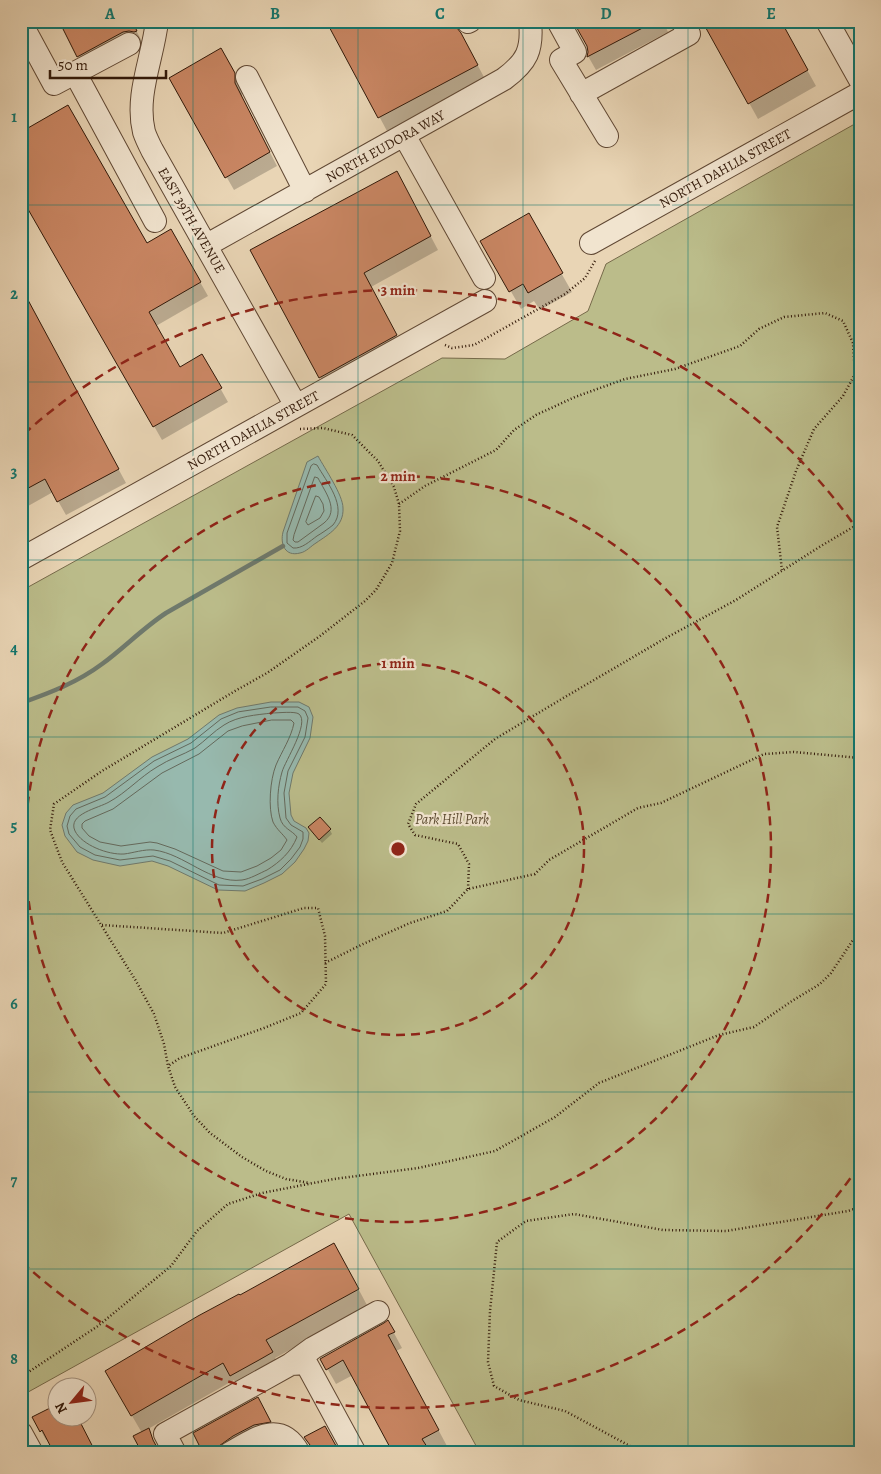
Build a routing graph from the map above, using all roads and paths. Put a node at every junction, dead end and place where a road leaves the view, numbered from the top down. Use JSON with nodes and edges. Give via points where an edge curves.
{"nodes":[{"id":1,"x":157,"y":21,"type":"edge"},
{"id":2,"x":530,"y":21,"type":"edge"},
{"id":3,"x":558,"y":21,"type":"edge"},
{"id":4,"x":682,"y":21,"type":"edge"},
{"id":5,"x":827,"y":21,"type":"edge"},
{"id":6,"x":21,"y":23,"type":"edge"},
{"id":7,"x":129,"y":44,"type":"dead end"},
{"id":8,"x":76,"y":73,"type":"junction"},
{"id":9,"x":247,"y":77,"type":"dead end"},
{"id":10,"x":860,"y":80,"type":"edge"},
{"id":11,"x":860,"y":93,"type":"edge"},
{"id":12,"x":581,"y":94,"type":"junction"},
{"id":13,"x":404,"y":135,"type":"junction"},
{"id":14,"x":607,"y":136,"type":"dead end"},
{"id":15,"x":305,"y":191,"type":"junction"},
{"id":16,"x":154,"y":221,"type":"dead end"},
{"id":17,"x":207,"y":246,"type":"junction"},
{"id":18,"x":595,"y":248,"type":"joint"},
{"id":19,"x":484,"y":278,"type":"dead end"},
{"id":20,"x":485,"y":301,"type":"dead end"},
{"id":21,"x":424,"y":335,"type":"junction"},
{"id":22,"x":296,"y":406,"type":"junction"},
{"id":23,"x":300,"y":428,"type":"dead end"},
{"id":24,"x":399,"y":504,"type":"junction"},
{"id":25,"x":860,"y":523,"type":"edge"},
{"id":26,"x":21,"y":559,"type":"edge"},
{"id":27,"x":782,"y":570,"type":"junction"},
{"id":28,"x":860,"y":758,"type":"edge"},
{"id":29,"x":468,"y":889,"type":"junction"},
{"id":30,"x":102,"y":925,"type":"junction"},
{"id":31,"x":860,"y":937,"type":"edge"},
{"id":32,"x":326,"y":963,"type":"junction"},
{"id":33,"x":168,"y":1066,"type":"junction"},
{"id":34,"x":310,"y":1184,"type":"junction"},
{"id":35,"x":860,"y":1208,"type":"edge"},
{"id":36,"x":378,"y":1312,"type":"dead end"},
{"id":37,"x":291,"y":1364,"type":"junction"},
{"id":38,"x":21,"y":1377,"type":"edge"},
{"id":39,"x":21,"y":1433,"type":"edge"},
{"id":40,"x":233,"y":1452,"type":"edge"},
{"id":41,"x":32,"y":1453,"type":"edge"},
{"id":42,"x":175,"y":1453,"type":"edge"},
{"id":43,"x":299,"y":1453,"type":"edge"},
{"id":44,"x":355,"y":1453,"type":"edge"},
{"id":45,"x":644,"y":1453,"type":"edge"}],
"edges":[{"from":1,"to":17,"type":"street","name":"EAST 39TH AVENUE","via":[[142,97],[144,134]]},
{"from":2,"to":13,"type":"street","name":"NORTH EUDORA WAY","via":[[527,57],[516,70]]},
{"from":3,"to":12,"type":"street","via":[[575,52],[561,60]]},
{"from":4,"to":12,"type":"street","via":[[689,34]]},
{"from":5,"to":10,"type":"street"},
{"from":6,"to":8,"type":"street","via":[[54,84]]},
{"from":7,"to":8,"type":"street"},
{"from":8,"to":16,"type":"street"},
{"from":9,"to":15,"type":"street"},
{"from":11,"to":18,"type":"street","name":"NORTH DAHLIA STREET"},
{"from":12,"to":14,"type":"street"},
{"from":13,"to":15,"type":"street","name":"NORTH EUDORA WAY"},
{"from":13,"to":19,"type":"street"},
{"from":15,"to":17,"type":"street","name":"NORTH EUDORA WAY"},
{"from":17,"to":22,"type":"street","name":"EAST 39TH AVENUE"},
{"from":18,"to":21,"type":"path","via":[[585,278],[565,294],[474,345],[452,348]]},
{"from":20,"to":21,"type":"street","name":"NORTH DAHLIA STREET"},
{"from":21,"to":22,"type":"street","name":"NORTH DAHLIA STREET"},
{"from":22,"to":26,"type":"street","name":"NORTH DAHLIA STREET"},
{"from":23,"to":24,"type":"path","via":[[323,428],[352,435],[378,461],[394,487]]},
{"from":24,"to":27,"type":"path","via":[[425,486],[496,450],[514,430],[536,415],[575,397],[625,379],[675,369],[740,346],[759,329],[784,317],[825,312],[843,321],[853,343],[855,374],[843,396],[814,429],[796,471],[777,527]]},
{"from":24,"to":30,"type":"path","via":[[400,531],[392,563],[376,590],[365,601],[267,673],[102,771],[54,804],[50,830],[62,862]]},
{"from":25,"to":27,"type":"path"},
{"from":27,"to":29,"type":"path","via":[[736,600],[495,739],[416,804],[408,824],[415,835],[458,844],[469,864]]},
{"from":28,"to":29,"type":"path","via":[[794,752],[764,754],[661,802],[638,808],[549,860],[535,874]]},
{"from":29,"to":32,"type":"path","via":[[447,911],[410,923]]},
{"from":30,"to":32,"type":"path","via":[[223,933],[304,908],[318,908],[325,936]]},
{"from":30,"to":33,"type":"path","via":[[154,1014]]},
{"from":31,"to":34,"type":"path","via":[[853,940],[820,984],[754,1027],[719,1035],[599,1083],[555,1117],[495,1151],[418,1168]]},
{"from":32,"to":33,"type":"path","via":[[326,984],[301,1013],[180,1058]]},
{"from":33,"to":34,"type":"path","via":[[175,1087],[210,1133],[266,1171]]},
{"from":34,"to":38,"type":"path","via":[[262,1192],[228,1204],[197,1231],[171,1266],[98,1326]]},
{"from":35,"to":45,"type":"path","via":[[726,1232],[664,1230],[574,1214],[526,1221],[497,1242],[488,1362],[494,1386],[519,1400],[566,1411]]},
{"from":36,"to":37,"type":"street"},
{"from":37,"to":42,"type":"street","via":[[165,1434]]},
{"from":37,"to":44,"type":"street","via":[[306,1363]]},
{"from":39,"to":41,"type":"street"},
{"from":40,"to":43,"type":"street","via":[[258,1437],[270,1434],[284,1436]]}]}
